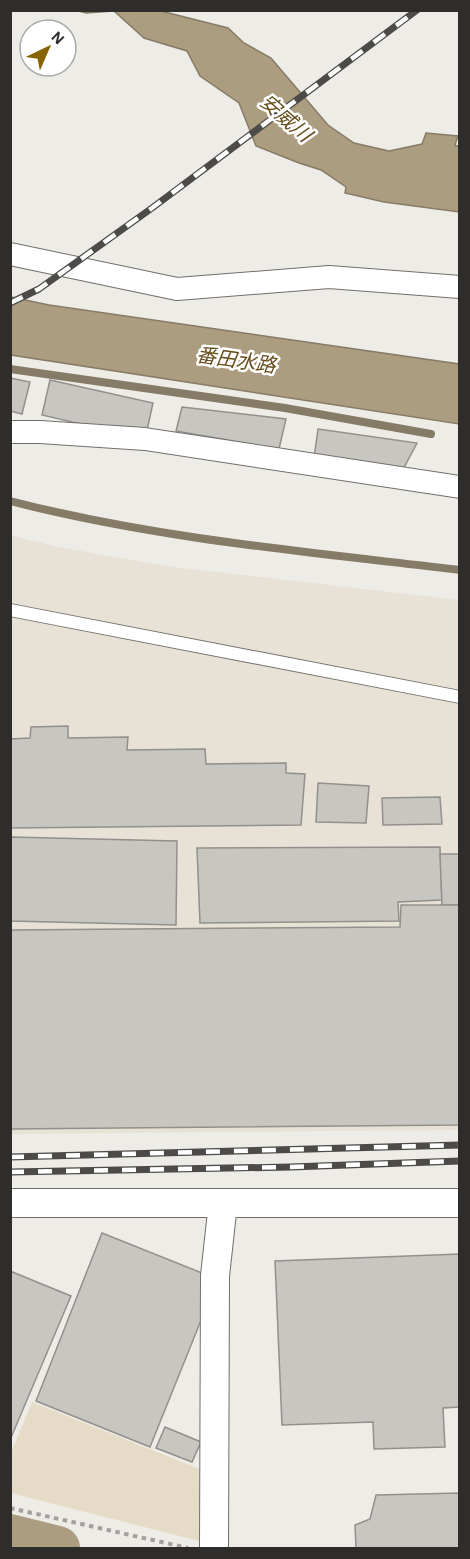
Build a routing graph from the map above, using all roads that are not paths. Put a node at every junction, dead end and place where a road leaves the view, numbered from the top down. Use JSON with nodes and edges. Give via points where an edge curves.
{"nodes":[{"id":1,"x":10,"y":254,"type":"edge"},
{"id":2,"x":459,"y":287,"type":"edge"},
{"id":3,"x":10,"y":432,"type":"edge"},
{"id":4,"x":459,"y":487,"type":"edge"},
{"id":5,"x":10,"y":610,"type":"edge"},
{"id":6,"x":459,"y":697,"type":"edge"},
{"id":7,"x":10,"y":1203,"type":"edge"},
{"id":8,"x":223,"y":1203,"type":"junction"},
{"id":9,"x":459,"y":1203,"type":"edge"},
{"id":10,"x":214,"y":1548,"type":"edge"}],
"edges":[{"from":1,"to":2,"type":"street","via":[[177,289],[330,277]]},
{"from":3,"to":4,"type":"street","via":[[145,439]]},
{"from":5,"to":6,"type":"lane"},
{"from":7,"to":8,"type":"street"},
{"from":8,"to":9,"type":"street"},
{"from":8,"to":10,"type":"street","via":[[215,1276]]}]}
